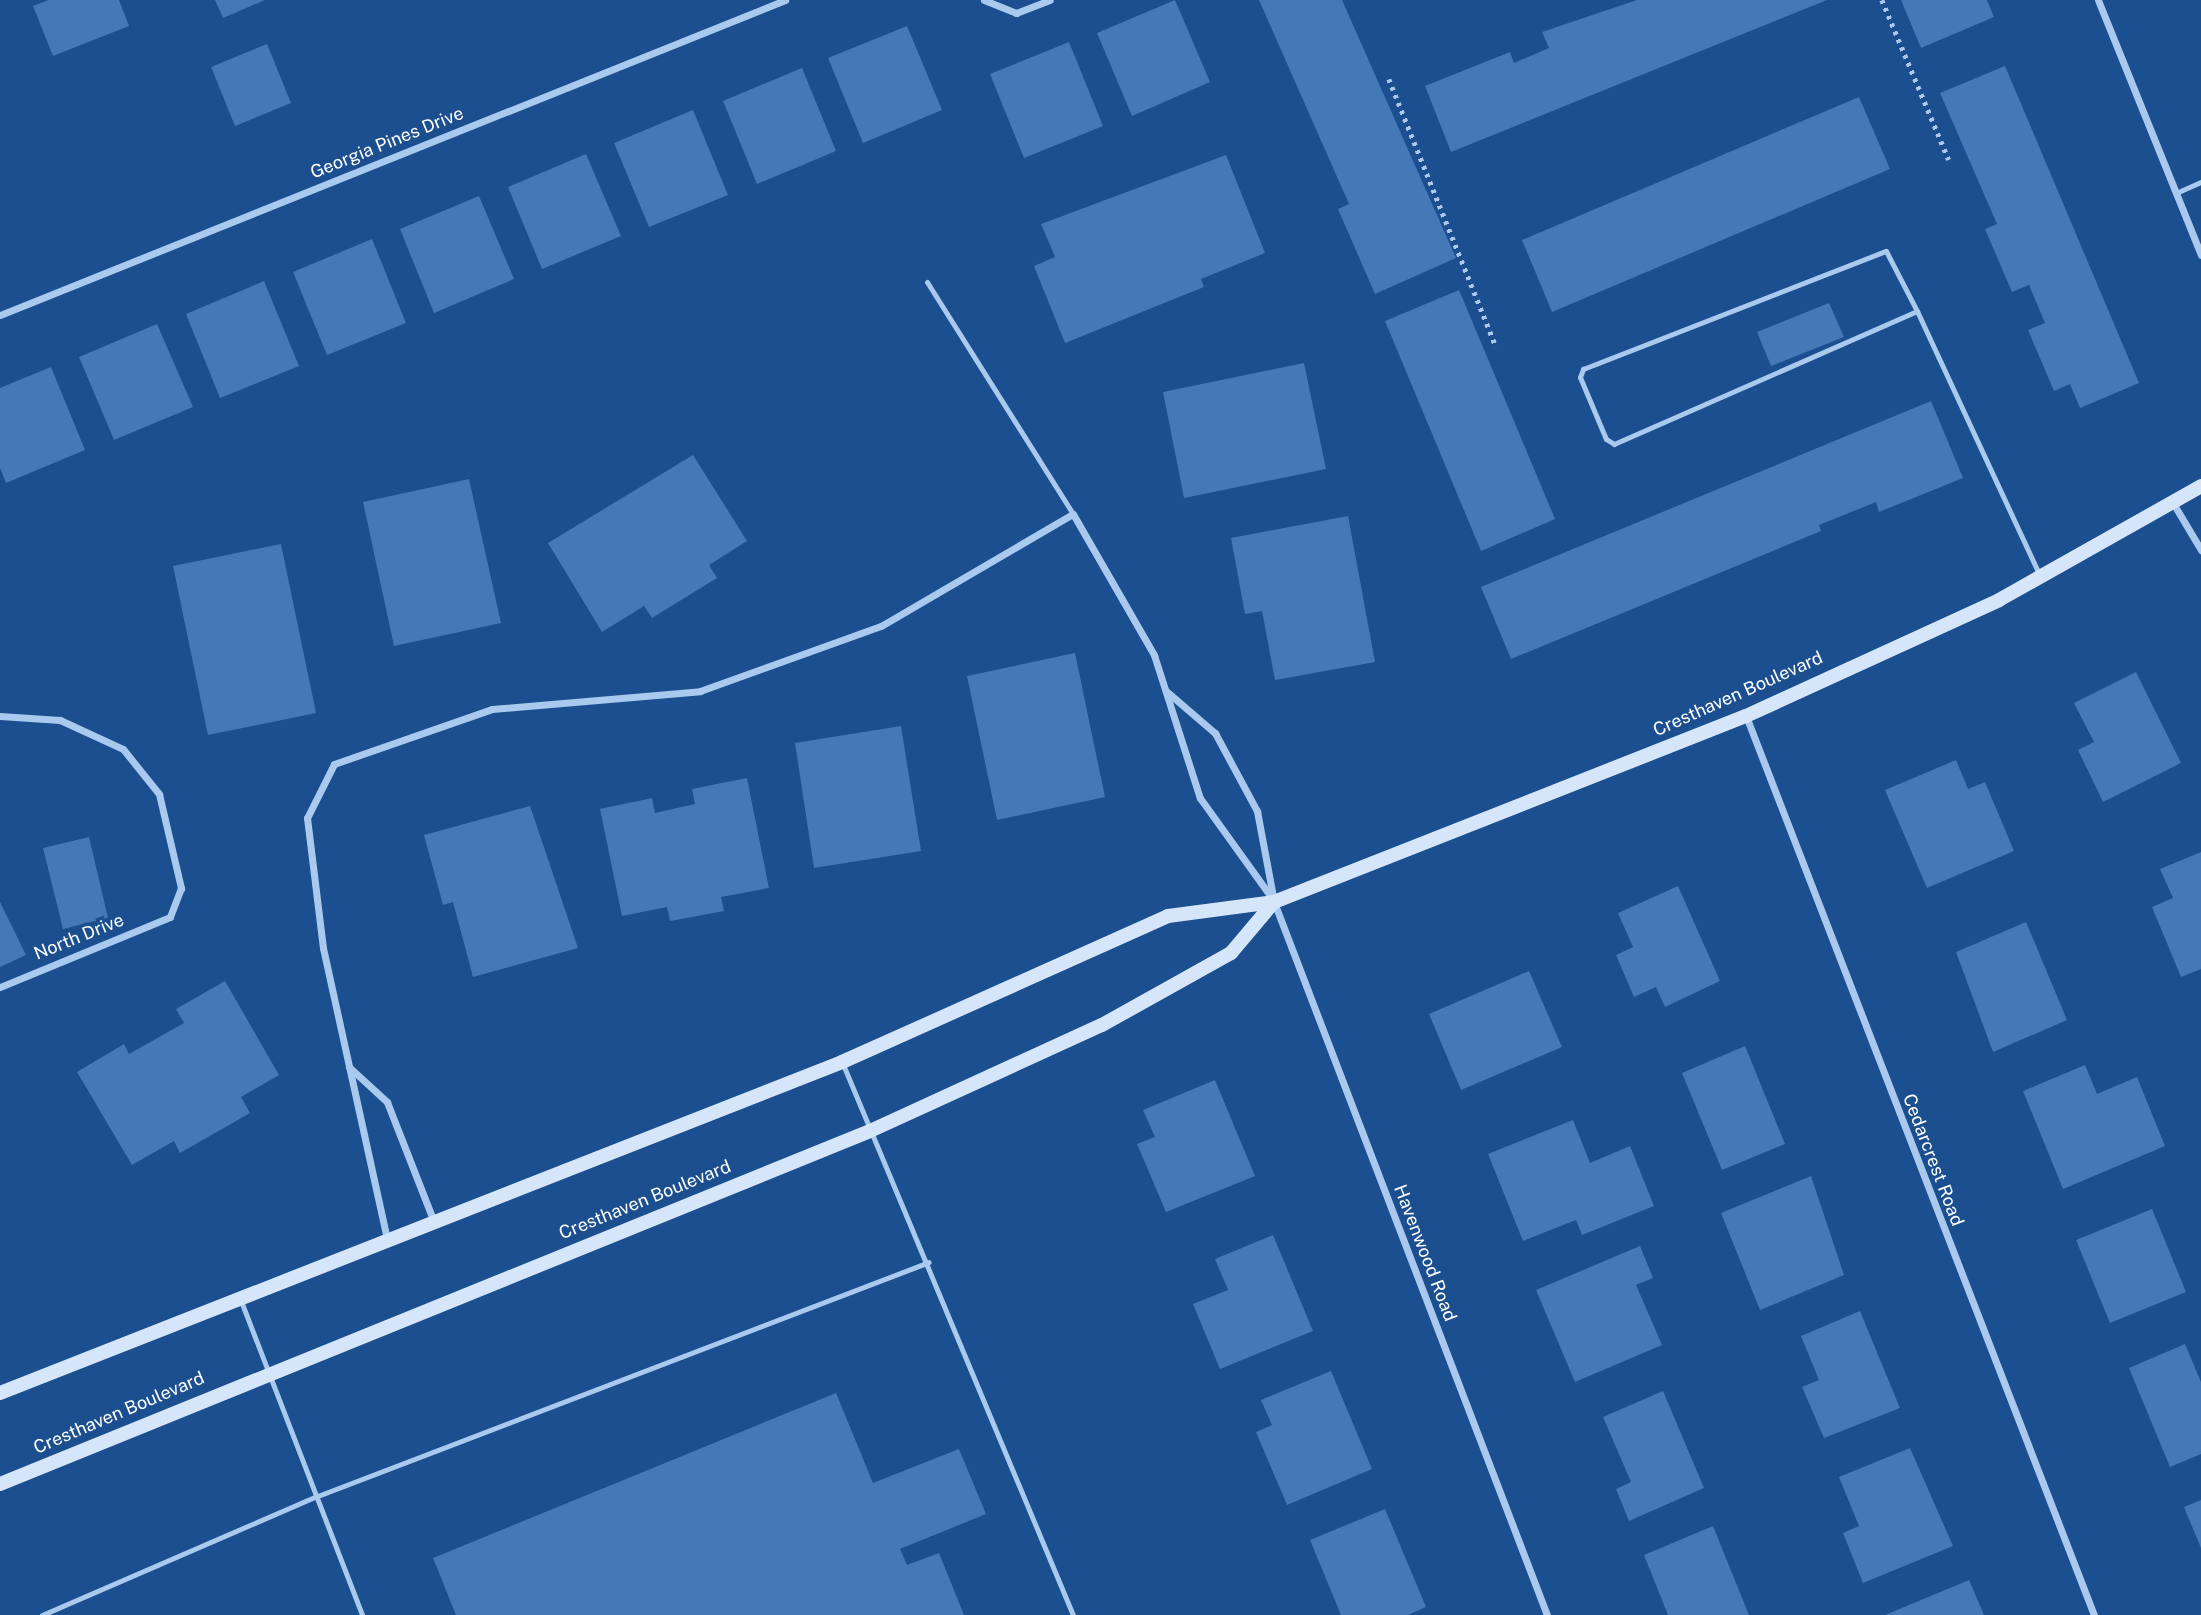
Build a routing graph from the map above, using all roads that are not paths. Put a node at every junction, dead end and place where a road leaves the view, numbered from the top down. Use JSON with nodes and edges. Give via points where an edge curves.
{"nodes":[{"id":1,"x":785,"y":0,"type":"edge"},
{"id":2,"x":984,"y":0,"type":"edge"},
{"id":3,"x":1050,"y":0,"type":"edge"},
{"id":4,"x":2098,"y":0,"type":"edge"},
{"id":5,"x":2201,"y":183,"type":"edge"},
{"id":6,"x":2176,"y":193,"type":"junction"},
{"id":7,"x":2201,"y":255,"type":"edge"},
{"id":8,"x":927,"y":282,"type":"dead end"},
{"id":9,"x":1917,"y":311,"type":"junction"},
{"id":10,"x":0,"y":315,"type":"edge"},
{"id":11,"x":2201,"y":486,"type":"edge"},
{"id":12,"x":2173,"y":503,"type":"junction"},
{"id":13,"x":1073,"y":514,"type":"junction"},
{"id":14,"x":2201,"y":550,"type":"edge"},
{"id":15,"x":2041,"y":577,"type":"junction"},
{"id":16,"x":1166,"y":690,"type":"junction"},
{"id":17,"x":0,"y":716,"type":"edge"},
{"id":18,"x":1746,"y":716,"type":"junction"},
{"id":19,"x":1274,"y":902,"type":"junction"},
{"id":20,"x":0,"y":987,"type":"edge"},
{"id":21,"x":842,"y":1062,"type":"junction"},
{"id":22,"x":348,"y":1066,"type":"junction"},
{"id":23,"x":870,"y":1131,"type":"junction"},
{"id":24,"x":434,"y":1222,"type":"junction"},
{"id":25,"x":387,"y":1239,"type":"junction"},
{"id":26,"x":929,"y":1262,"type":"junction"},
{"id":27,"x":239,"y":1297,"type":"junction"},
{"id":28,"x":270,"y":1371,"type":"junction"},
{"id":29,"x":0,"y":1394,"type":"edge"},
{"id":30,"x":0,"y":1484,"type":"edge"},
{"id":31,"x":314,"y":1497,"type":"junction"},
{"id":32,"x":42,"y":1615,"type":"edge"},
{"id":33,"x":362,"y":1615,"type":"edge"},
{"id":34,"x":1073,"y":1615,"type":"edge"},
{"id":35,"x":1547,"y":1615,"type":"edge"},
{"id":36,"x":2094,"y":1615,"type":"edge"}],
"edges":[{"from":1,"to":10,"type":"street","name":"Georgia Pines Drive"},
{"from":2,"to":3,"type":"street","via":[[1016,13]]},
{"from":4,"to":6,"type":"street"},
{"from":5,"to":6,"type":"lane"},
{"from":6,"to":7,"type":"street"},
{"from":8,"to":13,"type":"lane"},
{"from":9,"to":9,"type":"lane","via":[[1886,251],[1876,251],[1583,369],[1580,377],[1605,439],[1614,444]]},
{"from":9,"to":15,"type":"lane"},
{"from":11,"to":12,"type":"street","name":"Cresthaven Boulevard"},
{"from":12,"to":14,"type":"street"},
{"from":12,"to":15,"type":"street","name":"Cresthaven Boulevard"},
{"from":13,"to":16,"type":"street","via":[[1154,655]]},
{"from":13,"to":22,"type":"street","via":[[881,626],[700,691],[492,709],[334,764],[307,818],[323,948]]},
{"from":15,"to":18,"type":"street","name":"Cresthaven Boulevard"},
{"from":16,"to":19,"type":"street","via":[[1200,797]]},
{"from":16,"to":19,"type":"street","via":[[1214,733],[1256,811]]},
{"from":17,"to":20,"type":"street","name":"North Drive","via":[[60,720],[122,749],[159,794],[179,860],[181,888],[170,917]]},
{"from":18,"to":19,"type":"street","name":"Cresthaven Boulevard"},
{"from":18,"to":36,"type":"street","name":"Cedarcrest Road"},
{"from":19,"to":21,"type":"street","name":"Cresthaven Boulevard","via":[[1168,916]]},
{"from":19,"to":23,"type":"street","name":"Cresthaven Boulevard","via":[[1231,953],[1102,1024]]},
{"from":19,"to":35,"type":"street","name":"Havenwood Road"},
{"from":21,"to":23,"type":"lane"},
{"from":21,"to":24,"type":"street","name":"Cresthaven Boulevard"},
{"from":22,"to":24,"type":"street","via":[[387,1102]]},
{"from":22,"to":25,"type":"street"},
{"from":23,"to":26,"type":"lane"},
{"from":23,"to":28,"type":"street","name":"Cresthaven Boulevard"},
{"from":24,"to":25,"type":"street","name":"Cresthaven Boulevard"},
{"from":25,"to":27,"type":"street","name":"Cresthaven Boulevard"},
{"from":26,"to":31,"type":"lane"},
{"from":26,"to":34,"type":"lane"},
{"from":27,"to":28,"type":"lane"},
{"from":27,"to":29,"type":"street","name":"Cresthaven Boulevard"},
{"from":28,"to":30,"type":"street","name":"Cresthaven Boulevard"},
{"from":28,"to":31,"type":"lane"},
{"from":31,"to":32,"type":"lane"},
{"from":31,"to":33,"type":"lane"}]}
